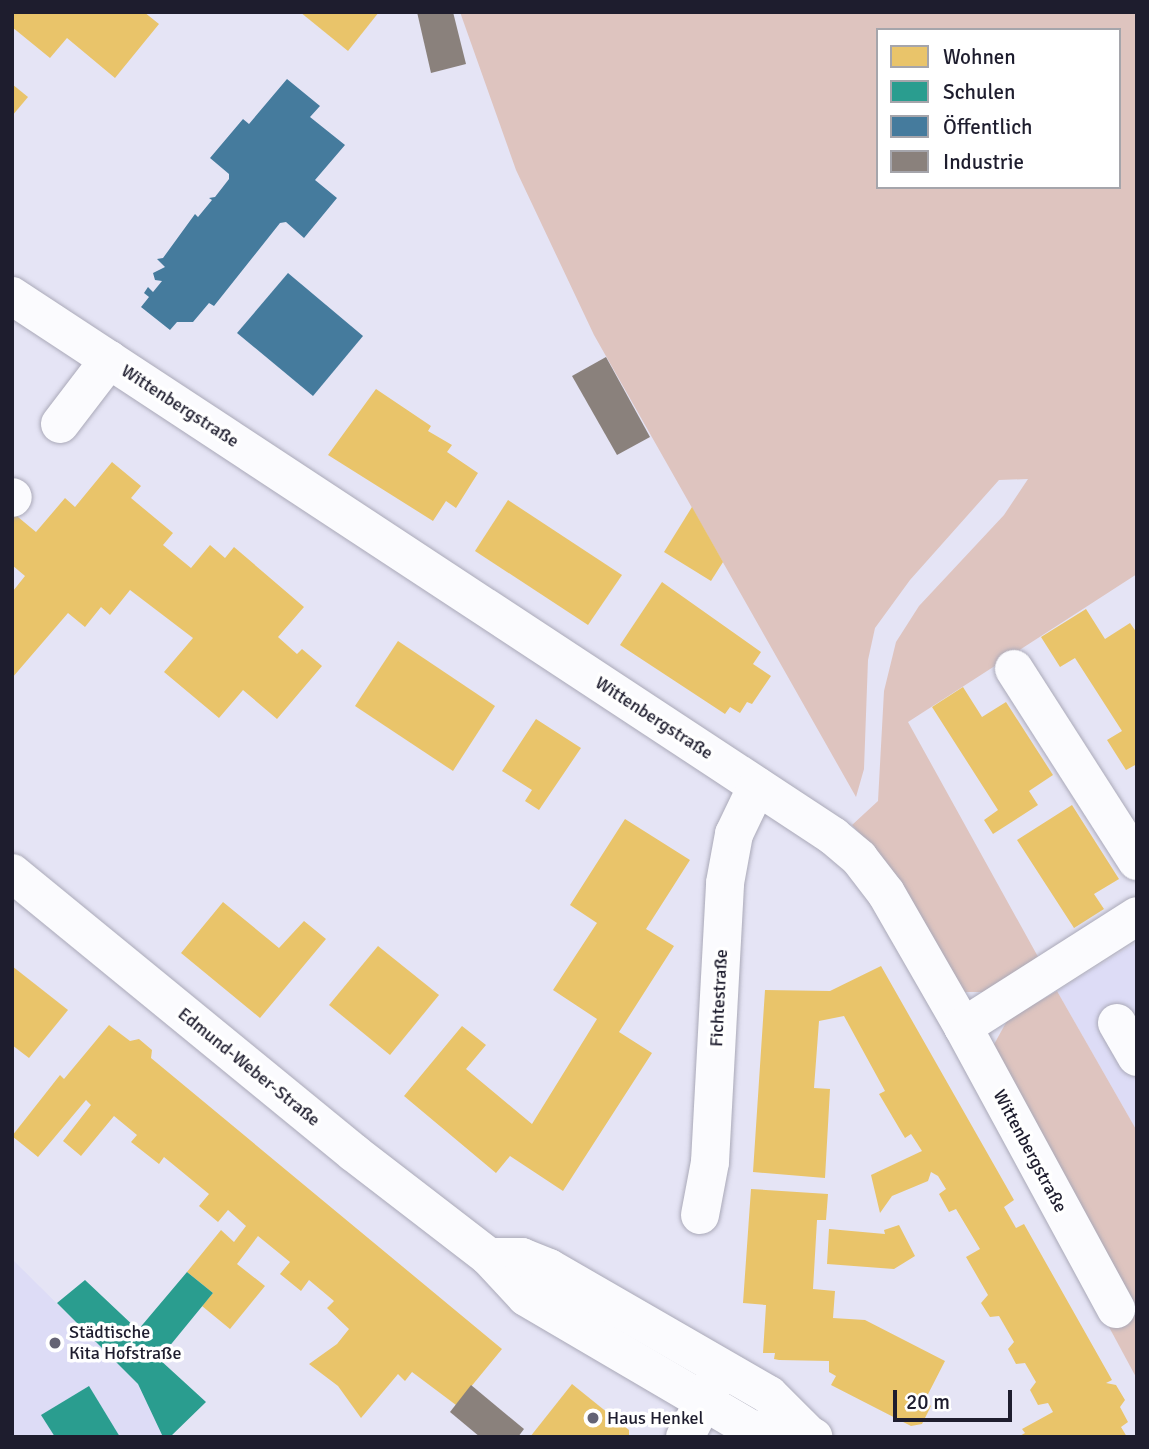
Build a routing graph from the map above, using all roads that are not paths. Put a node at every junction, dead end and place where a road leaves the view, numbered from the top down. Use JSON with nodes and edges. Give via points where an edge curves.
{"nodes":[{"id":1,"x":12,"y":296,"type":"edge"},
{"id":2,"x":110,"y":360,"type":"junction"},
{"id":3,"x":60,"y":424,"type":"dead end"},
{"id":4,"x":1014,"y":669,"type":"dead end"},
{"id":5,"x":757,"y":786,"type":"junction"},
{"id":6,"x":1137,"y":861,"type":"edge"},
{"id":7,"x":12,"y":873,"type":"edge"},
{"id":8,"x":1137,"y":916,"type":"edge"},
{"id":9,"x":1116,"y":1023,"type":"dead end"},
{"id":10,"x":963,"y":1027,"type":"junction"},
{"id":11,"x":1137,"y":1057,"type":"edge"},
{"id":12,"x":700,"y":1215,"type":"dead end"},
{"id":13,"x":489,"y":1257,"type":"junction"},
{"id":14,"x":1116,"y":1309,"type":"dead end"},
{"id":15,"x":721,"y":1367,"type":"junction"},
{"id":16,"x":769,"y":1395,"type":"junction"},
{"id":17,"x":704,"y":1401,"type":"junction"},
{"id":18,"x":749,"y":1433,"type":"edge"},
{"id":19,"x":811,"y":1436,"type":"edge"},
{"id":20,"x":685,"y":1437,"type":"edge"}],
"edges":[{"from":1,"to":2,"type":"street","name":"Wittenbergstraße"},
{"from":2,"to":3,"type":"street"},
{"from":2,"to":5,"type":"street","name":"Wittenbergstraße"},
{"from":4,"to":6,"type":"street"},
{"from":5,"to":10,"type":"street","name":"Wittenbergstraße","via":[[859,858],[886,893]]},
{"from":5,"to":12,"type":"street","name":"Fichtestraße","via":[[734,834],[725,883],[710,1163]]},
{"from":7,"to":13,"type":"street","name":"Edmund-Weber-Straße","via":[[354,1153]]},
{"from":8,"to":10,"type":"street"},
{"from":9,"to":11,"type":"street"},
{"from":10,"to":14,"type":"street","name":"Wittenbergstraße"},
{"from":13,"to":15,"type":"street","name":"Edmund-Weber-Straße","via":[[522,1257],[549,1268]]},
{"from":13,"to":17,"type":"street","name":"Edmund-Weber-Straße","via":[[526,1297]]},
{"from":15,"to":16,"type":"street","name":"Edmund-Weber-Straße"},
{"from":15,"to":17,"type":"street"},
{"from":16,"to":18,"type":"street"},
{"from":16,"to":19,"type":"street","name":"Edmund-Weber-Straße"},
{"from":17,"to":18,"type":"street","name":"Edmund-Weber-Straße"},
{"from":17,"to":20,"type":"street"},
{"from":18,"to":19,"type":"street","name":"Edmund-Weber-Straße"}]}
